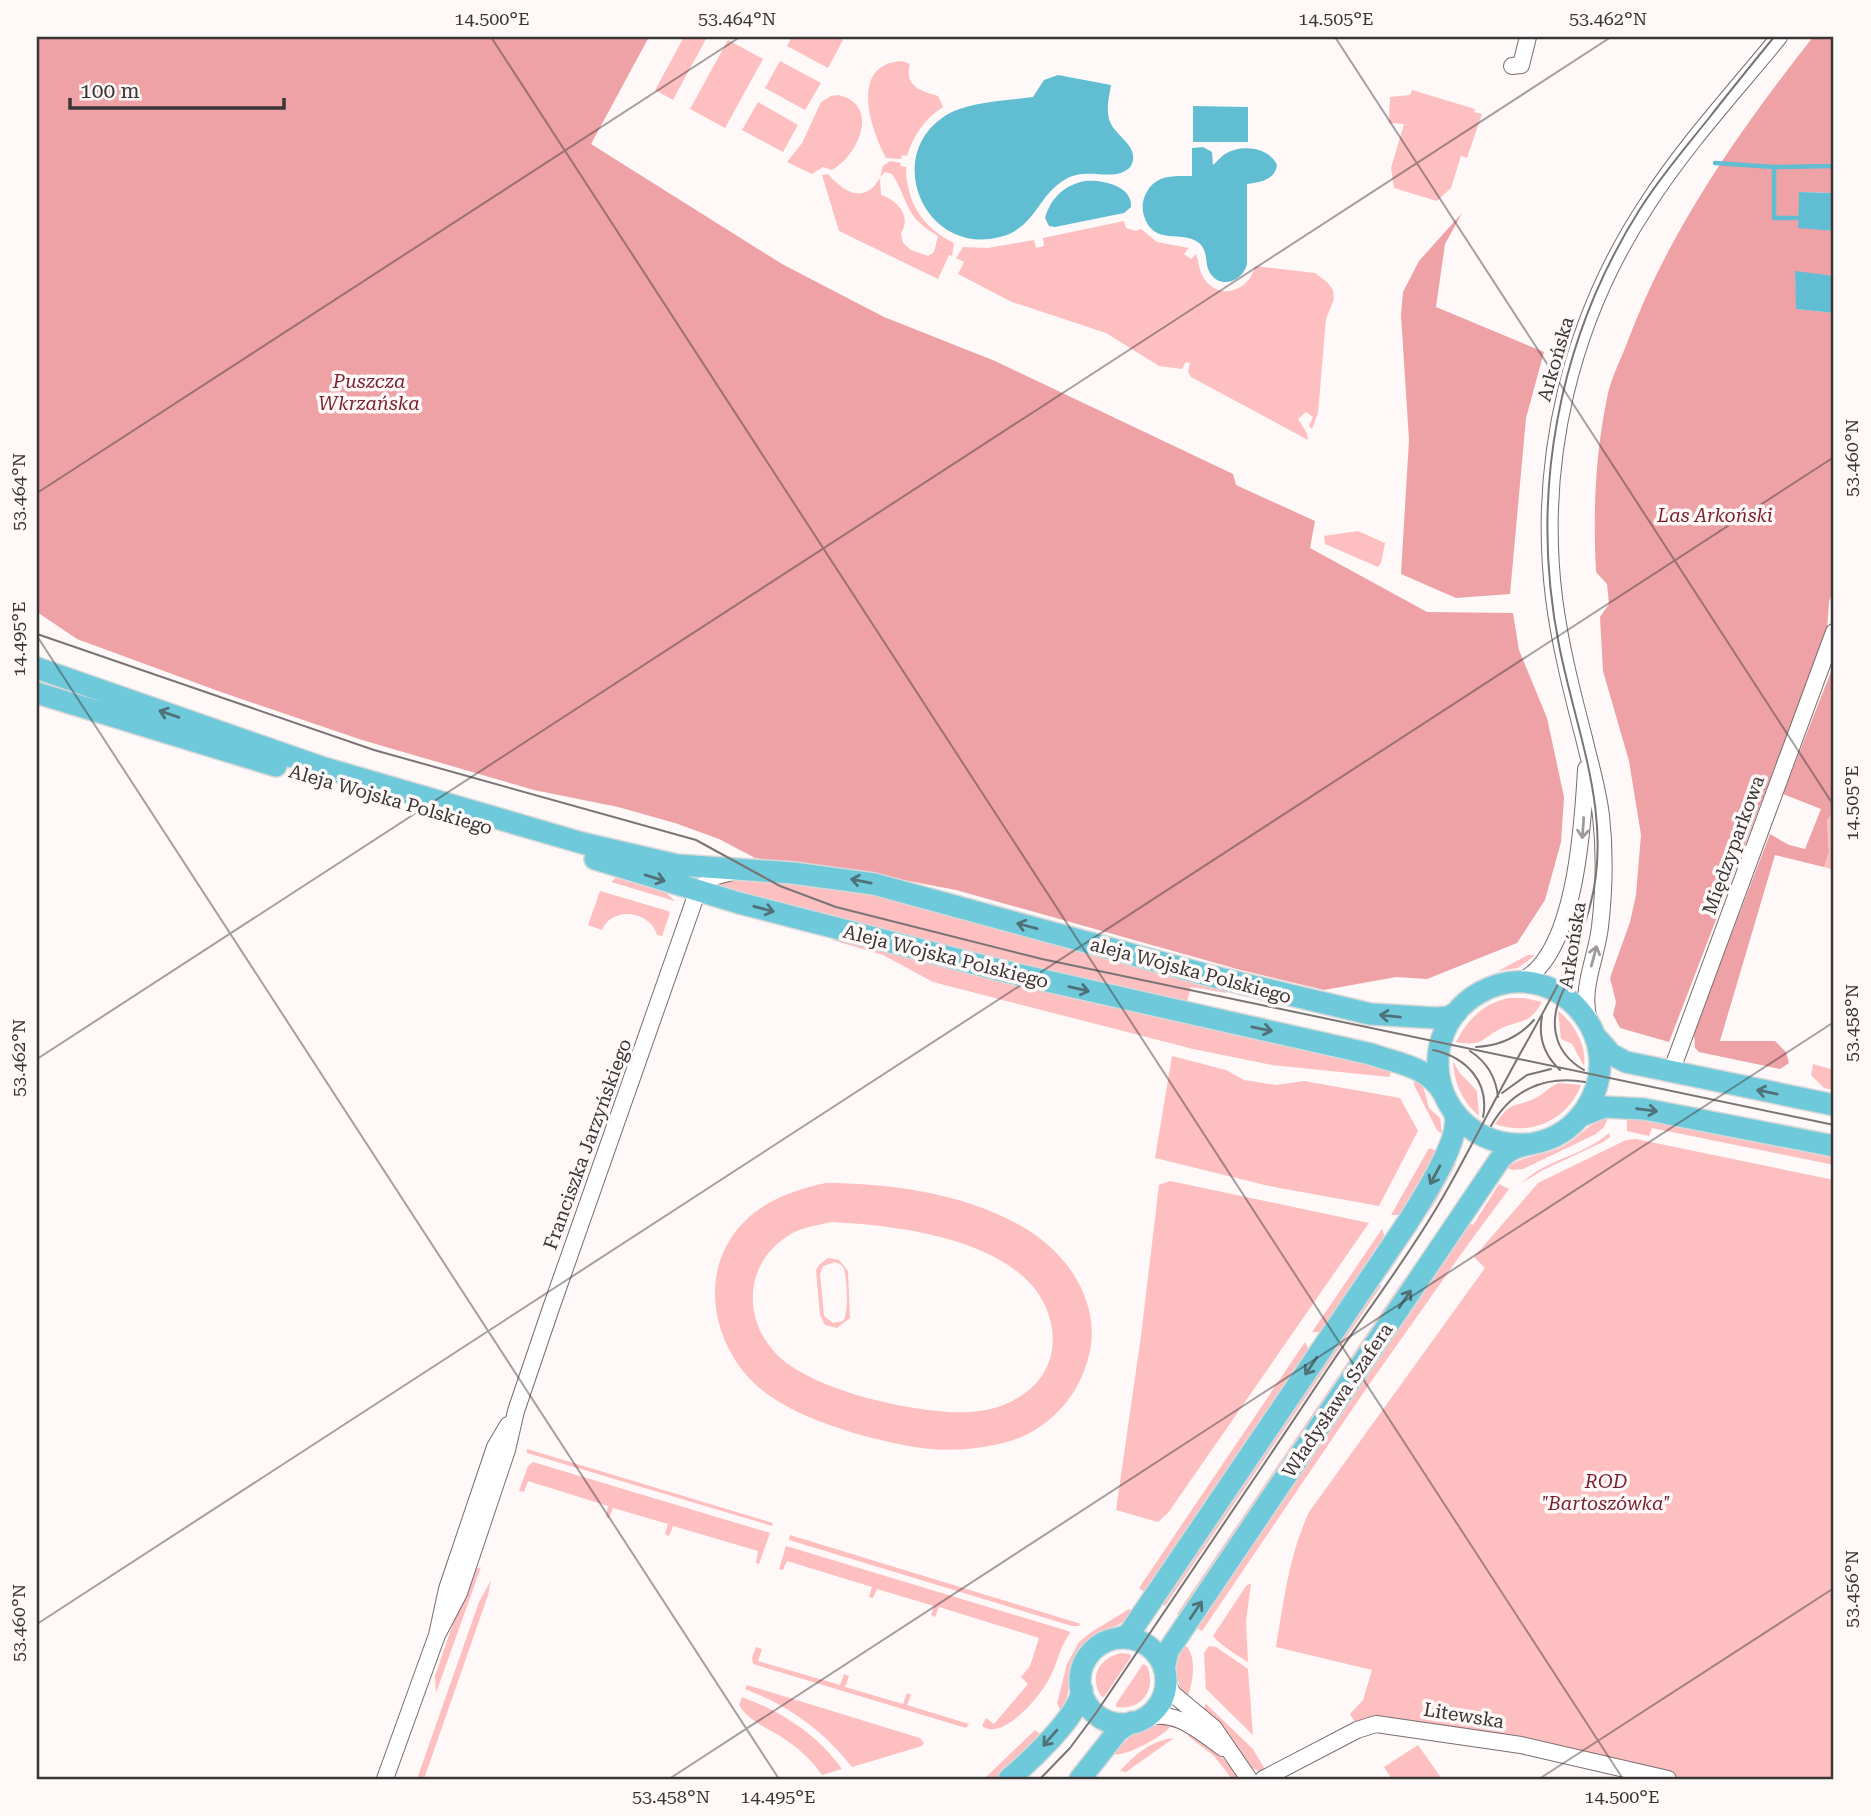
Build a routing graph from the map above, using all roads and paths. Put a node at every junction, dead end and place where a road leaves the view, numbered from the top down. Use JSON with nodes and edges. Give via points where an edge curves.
{"nodes":[{"id":1,"x":1528,"y":37,"type":"edge"},
{"id":2,"x":1779,"y":37,"type":"edge"},
{"id":3,"x":1512,"y":65,"type":"dead end"},
{"id":4,"x":1834,"y":632,"type":"edge"},
{"id":5,"x":37,"y":668,"type":"edge"},
{"id":6,"x":92,"y":687,"type":"junction"},
{"id":7,"x":37,"y":693,"type":"edge"},
{"id":8,"x":85,"y":708,"type":"junction"},
{"id":9,"x":1587,"y":749,"type":"junction"},
{"id":10,"x":671,"y":864,"type":"junction"},
{"id":11,"x":741,"y":870,"type":"junction"},
{"id":12,"x":698,"y":890,"type":"junction"},
{"id":13,"x":928,"y":898,"type":"joint"},
{"id":14,"x":1519,"y":982,"type":"junction"},
{"id":15,"x":1457,"y":1012,"type":"junction"},
{"id":16,"x":1195,"y":1015,"type":"joint"},
{"id":17,"x":1591,"y":1027,"type":"junction"},
{"id":18,"x":1671,"y":1072,"type":"junction"},
{"id":19,"x":1449,"y":1103,"type":"junction"},
{"id":20,"x":1834,"y":1105,"type":"edge"},
{"id":21,"x":1581,"y":1116,"type":"junction"},
{"id":22,"x":1518,"y":1144,"type":"junction"},
{"id":23,"x":1834,"y":1146,"type":"edge"},
{"id":24,"x":1119,"y":1638,"type":"junction"},
{"id":25,"x":1165,"y":1675,"type":"junction"},
{"id":26,"x":1082,"y":1690,"type":"junction"},
{"id":27,"x":1137,"y":1721,"type":"junction"},
{"id":28,"x":1235,"y":1758,"type":"junction"},
{"id":29,"x":385,"y":1779,"type":"edge"},
{"id":30,"x":1009,"y":1779,"type":"edge"},
{"id":31,"x":1080,"y":1779,"type":"edge"},
{"id":32,"x":1249,"y":1779,"type":"edge"},
{"id":33,"x":1263,"y":1779,"type":"edge"},
{"id":34,"x":1668,"y":1779,"type":"edge"}],
"edges":[{"from":1,"to":3,"type":"street","via":[[1521,65]]},
{"from":2,"to":9,"type":"street","name":"Arkońska","via":[[1630,230],[1599,292],[1574,361],[1559,422],[1550,495],[1550,554],[1557,618]]},
{"from":4,"to":18,"type":"street","name":"Międzyparkowa"},
{"from":5,"to":6,"type":"main road","name":"Aleja Wojska Polskiego"},
{"from":6,"to":8,"type":"street"},
{"from":10,"to":6,"type":"main road","name":"Aleja Wojska Polskiego","one_way":true,"via":[[434,801]]},
{"from":7,"to":8,"type":"main road","name":"Aleja Wojska Polskiego"},
{"from":8,"to":12,"type":"main road","name":"Aleja Wojska Polskiego","one_way":true},
{"from":9,"to":14,"type":"street","name":"Arkońska","one_way":true,"via":[[1583,834],[1571,895],[1541,965]]},
{"from":17,"to":9,"type":"street","name":"Arkońska","one_way":true,"via":[[1585,994],[1600,926],[1602,833]]},
{"from":10,"to":11,"type":"main road","name":"Aleja Wojska Polskiego"},
{"from":10,"to":12,"type":"street","name":"Aleja Wojska Polskiego"},
{"from":11,"to":12,"type":"street","name":"Aleja Wojska Polskiego","via":[[713,877]]},
{"from":13,"to":11,"type":"main road","name":"Aleja Wojska Polskiego","one_way":true,"via":[[846,878]]},
{"from":12,"to":16,"type":"main road","name":"Aleja Wojska Polskiego","one_way":true,"via":[[1003,971]]},
{"from":12,"to":29,"type":"street","name":"Franciszka Jarzyńskiego","via":[[516,1411],[459,1593],[437,1634]]},
{"from":15,"to":13,"type":"main road","name":"aleja Wojska Polskiego","one_way":true,"via":[[1439,1018],[1400,1017],[1303,1000]]},
{"from":14,"to":15,"type":"main road","via":[[1485,990]]},
{"from":14,"to":17,"type":"main road","via":[[1561,994]]},
{"from":15,"to":19,"type":"main road","via":[[1438,1054]]},
{"from":16,"to":19,"type":"main road","name":"aleja Wojska Polskiego","one_way":true,"via":[[1371,1054],[1426,1073]]},
{"from":17,"to":18,"type":"main road","via":[[1619,1059]]},
{"from":17,"to":21,"type":"main road","via":[[1600,1071]]},
{"from":20,"to":18,"type":"main road","one_way":true},
{"from":19,"to":22,"type":"main road","via":[[1477,1133]]},
{"from":19,"to":24,"type":"main road","one_way":true,"via":[[1457,1122],[1447,1151],[1408,1222],[1133,1628]]},
{"from":21,"to":22,"type":"main road","via":[[1555,1136]]},
{"from":21,"to":23,"type":"main road","one_way":true,"via":[[1604,1107],[1644,1109]]},
{"from":25,"to":22,"type":"main road","name":"Władysława Szafera","one_way":true,"via":[[1168,1651],[1496,1164]]},
{"from":24,"to":25,"type":"main road","via":[[1146,1644],[1157,1654]]},
{"from":24,"to":26,"type":"main road","via":[[1090,1654],[1082,1671]]},
{"from":25,"to":27,"type":"main road","via":[[1159,1703]]},
{"from":25,"to":28,"type":"street","via":[[1173,1694],[1214,1728]]},
{"from":26,"to":27,"type":"main road","via":[[1100,1717],[1118,1723]]},
{"from":26,"to":30,"type":"main road","one_way":true,"via":[[1066,1720]]},
{"from":27,"to":28,"type":"street","via":[[1162,1714],[1175,1717]]},
{"from":27,"to":31,"type":"main road","via":[[1118,1731]]},
{"from":28,"to":32,"type":"street"},
{"from":33,"to":34,"type":"street","name":"Litewska","via":[[1377,1724],[1521,1745]]}]}
